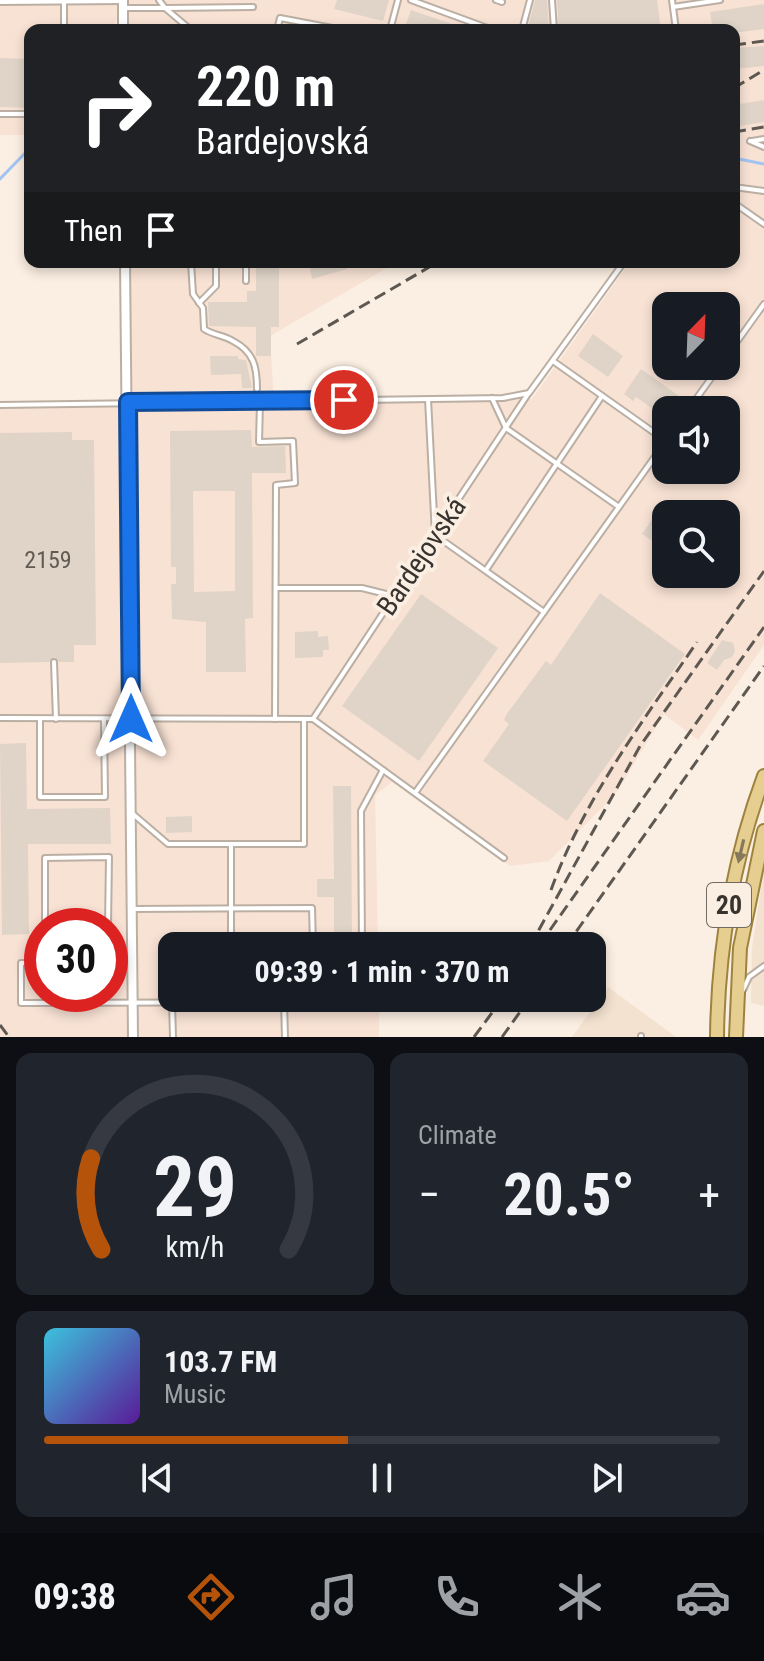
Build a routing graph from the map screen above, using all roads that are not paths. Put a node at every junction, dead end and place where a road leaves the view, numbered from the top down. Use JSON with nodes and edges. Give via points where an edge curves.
{"nodes":[{"id":1,"x":159,"y":0,"type":"edge"},
{"id":2,"x":398,"y":0,"type":"edge"},
{"id":3,"x":411,"y":0,"type":"edge"},
{"id":4,"x":530,"y":0,"type":"edge"},
{"id":5,"x":552,"y":0,"type":"edge"},
{"id":6,"x":672,"y":0,"type":"edge"},
{"id":7,"x":720,"y":0,"type":"edge"},
{"id":8,"x":0,"y":2,"type":"edge"},
{"id":9,"x":64,"y":2,"type":"edge"},
{"id":10,"x":123,"y":3,"type":"edge"},
{"id":11,"x":253,"y":7,"type":"dead end"},
{"id":12,"x":673,"y":7,"type":"junction"},
{"id":13,"x":165,"y":8,"type":"junction"},
{"id":14,"x":64,"y":24,"type":"edge"},
{"id":15,"x":123,"y":24,"type":"edge"},
{"id":16,"x":184,"y":24,"type":"edge"},
{"id":17,"x":278,"y":24,"type":"edge"},
{"id":18,"x":312,"y":24,"type":"edge"},
{"id":19,"x":392,"y":24,"type":"edge"},
{"id":20,"x":477,"y":24,"type":"edge"},
{"id":21,"x":524,"y":24,"type":"edge"},
{"id":22,"x":554,"y":24,"type":"edge"},
{"id":23,"x":675,"y":24,"type":"edge"},
{"id":24,"x":0,"y":114,"type":"edge"},
{"id":25,"x":24,"y":114,"type":"edge"},
{"id":26,"x":764,"y":139,"type":"edge"},
{"id":27,"x":764,"y":147,"type":"edge"},
{"id":28,"x":740,"y":188,"type":"edge"},
{"id":29,"x":764,"y":191,"type":"edge"},
{"id":30,"x":740,"y":207,"type":"edge"},
{"id":31,"x":764,"y":224,"type":"edge"},
{"id":32,"x":125,"y":268,"type":"edge"},
{"id":33,"x":191,"y":268,"type":"edge"},
{"id":34,"x":216,"y":268,"type":"edge"},
{"id":35,"x":246,"y":268,"type":"edge"},
{"id":36,"x":620,"y":268,"type":"edge"},
{"id":37,"x":246,"y":281,"type":"dead end"},
{"id":38,"x":199,"y":303,"type":"junction"},
{"id":39,"x":764,"y":304,"type":"edge"},
{"id":40,"x":740,"y":337,"type":"edge"},
{"id":41,"x":553,"y":361,"type":"junction"},
{"id":42,"x":257,"y":389,"type":"dead end"},
{"id":43,"x":529,"y":393,"type":"junction"},
{"id":44,"x":602,"y":396,"type":"junction"},
{"id":45,"x":492,"y":398,"type":"junction"},
{"id":46,"x":428,"y":399,"type":"junction"},
{"id":47,"x":260,"y":401,"type":"junction"},
{"id":48,"x":128,"y":402,"type":"junction"},
{"id":49,"x":0,"y":405,"type":"edge"},
{"id":50,"x":506,"y":428,"type":"junction"},
{"id":51,"x":652,"y":431,"type":"edge"},
{"id":52,"x":652,"y":461,"type":"edge"},
{"id":53,"x":557,"y":464,"type":"junction"},
{"id":54,"x":619,"y":507,"type":"junction"},
{"id":55,"x":435,"y":535,"type":"junction"},
{"id":56,"x":485,"y":570,"type":"junction"},
{"id":57,"x":276,"y":588,"type":"junction"},
{"id":58,"x":394,"y":596,"type":"junction"},
{"id":59,"x":544,"y":612,"type":"junction"},
{"id":60,"x":54,"y":662,"type":"dead end"},
{"id":61,"x":0,"y":718,"type":"edge"},
{"id":62,"x":40,"y":719,"type":"junction"},
{"id":63,"x":56,"y":719,"type":"junction"},
{"id":64,"x":104,"y":719,"type":"junction"},
{"id":65,"x":131,"y":719,"type":"junction"},
{"id":66,"x":275,"y":719,"type":"junction"},
{"id":67,"x":304,"y":719,"type":"junction"},
{"id":68,"x":313,"y":719,"type":"junction"},
{"id":69,"x":383,"y":770,"type":"junction"},
{"id":70,"x":764,"y":776,"type":"edge"},
{"id":71,"x":415,"y":793,"type":"junction"},
{"id":72,"x":131,"y":812,"type":"junction"},
{"id":73,"x":764,"y":831,"type":"edge"},
{"id":74,"x":231,"y":844,"type":"junction"},
{"id":75,"x":504,"y":858,"type":"dead end"},
{"id":76,"x":45,"y":908,"type":"edge"},
{"id":77,"x":108,"y":908,"type":"edge"},
{"id":78,"x":231,"y":908,"type":"junction"},
{"id":79,"x":132,"y":909,"type":"junction"},
{"id":80,"x":231,"y":932,"type":"edge"},
{"id":81,"x":313,"y":932,"type":"edge"},
{"id":82,"x":362,"y":932,"type":"edge"},
{"id":83,"x":24,"y":963,"type":"edge"},
{"id":84,"x":764,"y":966,"type":"edge"},
{"id":85,"x":24,"y":1003,"type":"edge"},
{"id":86,"x":128,"y":1003,"type":"edge"},
{"id":87,"x":133,"y":1003,"type":"junction"},
{"id":88,"x":158,"y":1003,"type":"edge"},
{"id":89,"x":737,"y":1003,"type":"junction"},
{"id":90,"x":172,"y":1012,"type":"edge"},
{"id":91,"x":284,"y":1012,"type":"edge"},
{"id":92,"x":133,"y":1037,"type":"edge"},
{"id":93,"x":173,"y":1037,"type":"edge"},
{"id":94,"x":285,"y":1037,"type":"edge"},
{"id":95,"x":717,"y":1037,"type":"edge"},
{"id":96,"x":736,"y":1037,"type":"edge"}],
"edges":[{"from":1,"to":13,"type":"lane"},
{"from":2,"to":19,"type":"lane"},
{"from":3,"to":20,"type":"lane"},
{"from":4,"to":21,"type":"lane"},
{"from":5,"to":22,"type":"lane"},
{"from":6,"to":12,"type":"lane"},
{"from":7,"to":12,"type":"lane"},
{"from":8,"to":9,"type":"lane"},
{"from":9,"to":10,"type":"lane"},
{"from":9,"to":14,"type":"lane"},
{"from":10,"to":13,"type":"lane"},
{"from":10,"to":15,"type":"street"},
{"from":11,"to":13,"type":"lane"},
{"from":12,"to":23,"type":"lane"},
{"from":13,"to":16,"type":"lane"},
{"from":17,"to":18,"type":"lane","via":[[280,18]]},
{"from":24,"to":25,"type":"lane"},
{"from":26,"to":27,"type":"lane","via":[[750,141]]},
{"from":28,"to":29,"type":"lane"},
{"from":30,"to":31,"type":"lane"},
{"from":32,"to":48,"type":"street"},
{"from":33,"to":38,"type":"lane"},
{"from":34,"to":38,"type":"lane","via":[[216,286]]},
{"from":35,"to":37,"type":"lane"},
{"from":36,"to":41,"type":"lane","name":"Bardejovská"},
{"from":38,"to":42,"type":"lane","via":[[204,329],[232,340],[252,356]]},
{"from":39,"to":40,"type":"lane"},
{"from":41,"to":43,"type":"lane","name":"Bardejovská"},
{"from":41,"to":44,"type":"lane"},
{"from":43,"to":45,"type":"lane"},
{"from":43,"to":50,"type":"lane","name":"Bardejovská"},
{"from":44,"to":51,"type":"lane"},
{"from":44,"to":53,"type":"lane"},
{"from":45,"to":46,"type":"lane"},
{"from":45,"to":50,"type":"lane"},
{"from":46,"to":47,"type":"lane"},
{"from":46,"to":55,"type":"lane"},
{"from":47,"to":48,"type":"lane"},
{"from":47,"to":57,"type":"lane","via":[[259,442],[293,441],[295,483],[276,485]]},
{"from":48,"to":49,"type":"lane"},
{"from":48,"to":65,"type":"street"},
{"from":50,"to":53,"type":"lane"},
{"from":50,"to":55,"type":"lane","name":"Bardejovská"},
{"from":52,"to":54,"type":"lane"},
{"from":53,"to":54,"type":"lane"},
{"from":53,"to":56,"type":"lane"},
{"from":54,"to":59,"type":"lane"},
{"from":55,"to":56,"type":"lane"},
{"from":55,"to":58,"type":"lane","name":"Bardejovská"},
{"from":56,"to":59,"type":"lane"},
{"from":57,"to":58,"type":"lane","via":[[362,588]]},
{"from":57,"to":66,"type":"lane"},
{"from":58,"to":68,"type":"lane","name":"Bardejovská"},
{"from":59,"to":71,"type":"lane"},
{"from":60,"to":63,"type":"lane"},
{"from":61,"to":62,"type":"lane"},
{"from":62,"to":63,"type":"lane"},
{"from":62,"to":64,"type":"lane","via":[[40,797],[105,797]]},
{"from":63,"to":64,"type":"lane"},
{"from":64,"to":65,"type":"lane"},
{"from":65,"to":66,"type":"lane"},
{"from":65,"to":72,"type":"street"},
{"from":66,"to":67,"type":"lane"},
{"from":67,"to":68,"type":"lane"},
{"from":67,"to":74,"type":"lane","via":[[304,844]]},
{"from":68,"to":69,"type":"lane"},
{"from":69,"to":71,"type":"lane"},
{"from":69,"to":82,"type":"lane","via":[[361,811]]},
{"from":70,"to":95,"type":"main road","number":"20","one_way":true,"via":[[744,836],[726,921]]},
{"from":71,"to":75,"type":"lane"},
{"from":72,"to":74,"type":"lane","via":[[168,844]]},
{"from":72,"to":79,"type":"street"},
{"from":73,"to":89,"type":"main road","number":"20","via":[[744,924]]},
{"from":74,"to":78,"type":"lane"},
{"from":76,"to":77,"type":"lane","via":[[45,858],[109,857]]},
{"from":78,"to":79,"type":"lane"},
{"from":78,"to":80,"type":"lane"},
{"from":78,"to":81,"type":"lane","via":[[312,908]]},
{"from":79,"to":87,"type":"street"},
{"from":83,"to":85,"type":"lane"},
{"from":84,"to":89,"type":"lane","via":[[749,977]]},
{"from":86,"to":87,"type":"lane"},
{"from":87,"to":88,"type":"lane"},
{"from":87,"to":92,"type":"street"},
{"from":89,"to":96,"type":"main road","number":"20"},
{"from":90,"to":93,"type":"lane"},
{"from":91,"to":94,"type":"lane"}]}
